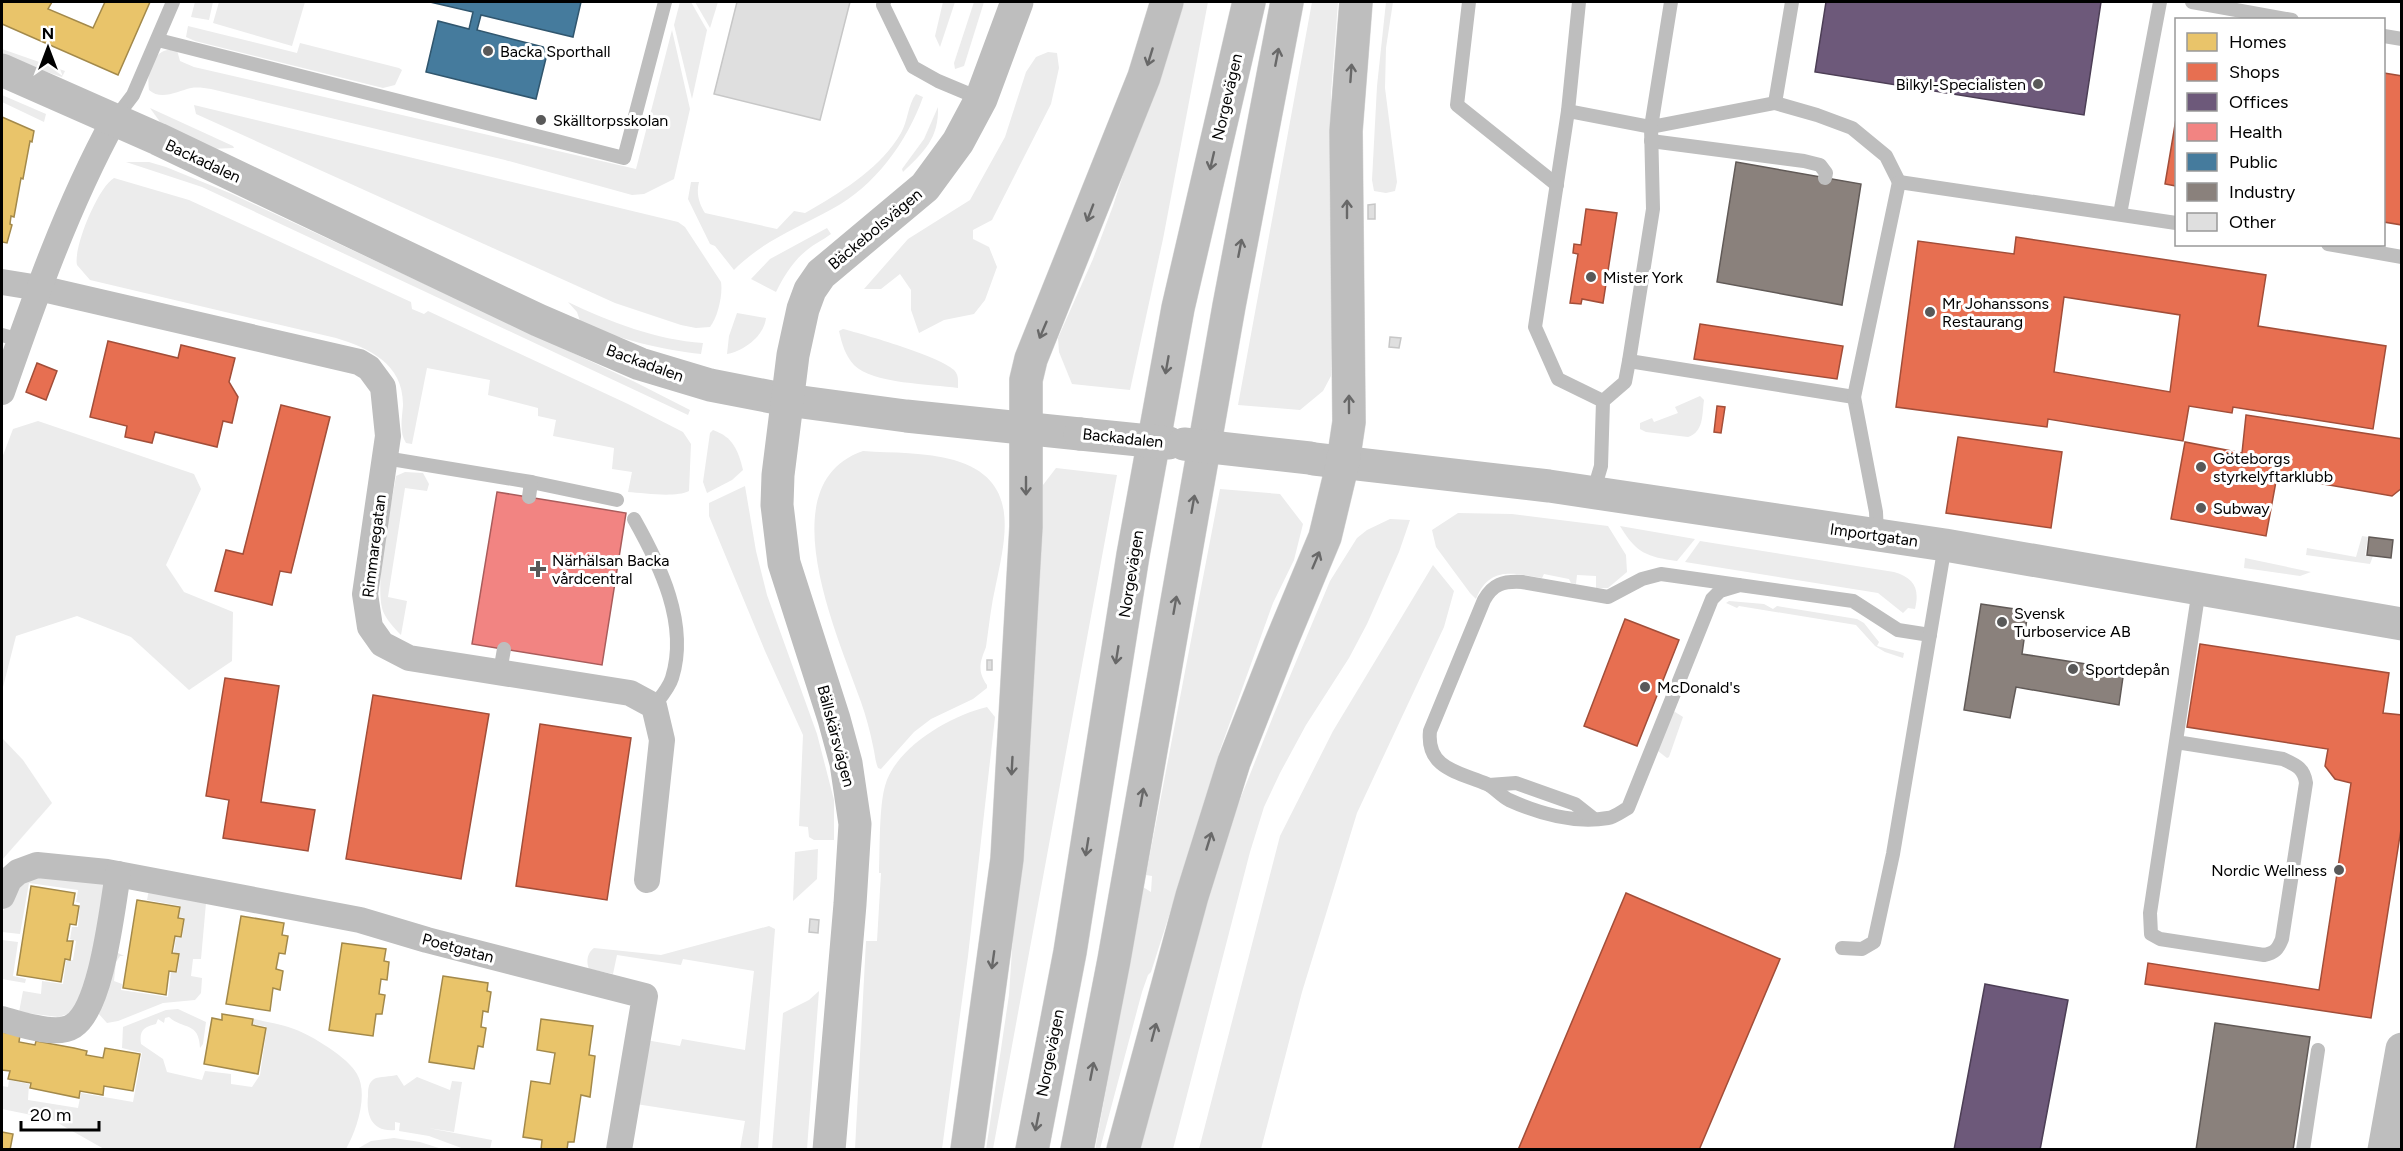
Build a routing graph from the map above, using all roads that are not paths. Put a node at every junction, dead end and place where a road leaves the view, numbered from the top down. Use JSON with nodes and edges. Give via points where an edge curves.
{"nodes":[{"id":1,"x":172,"y":2,"type":"edge"},
{"id":2,"x":666,"y":2,"type":"edge"},
{"id":3,"x":884,"y":2,"type":"edge"},
{"id":4,"x":1017,"y":2,"type":"edge"},
{"id":5,"x":1167,"y":2,"type":"edge"},
{"id":6,"x":1249,"y":2,"type":"edge"},
{"id":7,"x":1287,"y":2,"type":"edge"},
{"id":8,"x":1356,"y":2,"type":"edge"},
{"id":9,"x":1469,"y":2,"type":"edge"},
{"id":10,"x":1579,"y":2,"type":"edge"},
{"id":11,"x":1671,"y":2,"type":"edge"},
{"id":12,"x":1792,"y":2,"type":"edge"},
{"id":13,"x":2160,"y":2,"type":"edge"},
{"id":14,"x":2192,"y":2,"type":"edge"},
{"id":15,"x":2281,"y":18,"type":"edge"},
{"id":16,"x":2385,"y":36,"type":"edge"},
{"id":17,"x":2402,"y":39,"type":"edge"},
{"id":18,"x":158,"y":40,"type":"junction"},
{"id":19,"x":2,"y":70,"type":"edge"},
{"id":20,"x":981,"y":99,"type":"junction"},
{"id":21,"x":1775,"y":103,"type":"junction"},
{"id":22,"x":1568,"y":111,"type":"junction"},
{"id":23,"x":114,"y":120,"type":"junction"},
{"id":24,"x":1651,"y":127,"type":"junction"},
{"id":25,"x":1651,"y":141,"type":"junction"},
{"id":26,"x":1825,"y":178,"type":"dead end"},
{"id":27,"x":1899,"y":182,"type":"junction"},
{"id":28,"x":1557,"y":185,"type":"junction"},
{"id":29,"x":2120,"y":214,"type":"junction"},
{"id":30,"x":2175,"y":223,"type":"edge"},
{"id":31,"x":2339,"y":246,"type":"edge"},
{"id":32,"x":2402,"y":257,"type":"edge"},
{"id":33,"x":2,"y":282,"type":"edge"},
{"id":34,"x":39,"y":288,"type":"junction"},
{"id":35,"x":11,"y":338,"type":"edge"},
{"id":36,"x":1629,"y":361,"type":"junction"},
{"id":37,"x":2,"y":392,"type":"edge"},
{"id":38,"x":1854,"y":397,"type":"junction"},
{"id":39,"x":787,"y":399,"type":"junction"},
{"id":40,"x":1603,"y":401,"type":"junction"},
{"id":41,"x":1026,"y":428,"type":"junction"},
{"id":42,"x":385,"y":458,"type":"junction"},
{"id":43,"x":1343,"y":462,"type":"junction"},
{"id":44,"x":531,"y":482,"type":"junction"},
{"id":45,"x":1593,"y":492,"type":"junction"},
{"id":46,"x":529,"y":497,"type":"dead end"},
{"id":47,"x":617,"y":500,"type":"dead end"},
{"id":48,"x":634,"y":519,"type":"dead end"},
{"id":49,"x":1877,"y":535,"type":"junction"},
{"id":50,"x":1945,"y":545,"type":"junction"},
{"id":51,"x":1740,"y":585,"type":"junction"},
{"id":52,"x":2199,"y":590,"type":"junction"},
{"id":53,"x":2402,"y":624,"type":"edge"},
{"id":54,"x":1930,"y":635,"type":"junction"},
{"id":55,"x":654,"y":706,"type":"junction"},
{"id":56,"x":2176,"y":742,"type":"junction"},
{"id":57,"x":118,"y":874,"type":"junction"},
{"id":58,"x":647,"y":880,"type":"dead end"},
{"id":59,"x":2,"y":896,"type":"edge"},
{"id":60,"x":1842,"y":948,"type":"dead end"},
{"id":61,"x":2,"y":1019,"type":"edge"},
{"id":62,"x":2402,"y":1049,"type":"edge"},
{"id":63,"x":2318,"y":1050,"type":"dead end"},
{"id":64,"x":619,"y":1149,"type":"edge"},
{"id":65,"x":829,"y":1149,"type":"edge"},
{"id":66,"x":967,"y":1149,"type":"edge"},
{"id":67,"x":1032,"y":1149,"type":"edge"},
{"id":68,"x":1077,"y":1149,"type":"edge"},
{"id":69,"x":1123,"y":1149,"type":"edge"},
{"id":70,"x":2303,"y":1149,"type":"edge"},
{"id":71,"x":2384,"y":1149,"type":"edge"}],
"edges":[{"from":1,"to":18,"type":"lane"},
{"from":2,"to":18,"type":"lane","via":[[624,158]]},
{"from":3,"to":20,"type":"lane","via":[[913,67]]},
{"from":4,"to":20,"type":"main road","name":"Bäckebolsvägen"},
{"from":5,"to":41,"type":"main road","one_way":true,"via":[[1144,77],[1031,359],[1026,380]]},
{"from":6,"to":67,"type":"main road","name":"Norgevägen","one_way":true,"via":[[1178,308],[1133,555],[1070,952]]},
{"from":68,"to":7,"type":"main road","one_way":true},
{"from":43,"to":8,"type":"main road","one_way":true,"via":[[1349,422],[1346,131]]},
{"from":9,"to":28,"type":"lane","via":[[1458,105]]},
{"from":10,"to":22,"type":"lane"},
{"from":11,"to":24,"type":"lane"},
{"from":12,"to":21,"type":"lane"},
{"from":13,"to":29,"type":"lane"},
{"from":14,"to":15,"type":"lane"},
{"from":16,"to":17,"type":"lane"},
{"from":18,"to":23,"type":"lane","via":[[133,95]]},
{"from":19,"to":23,"type":"main road","name":"Backadalen"},
{"from":20,"to":39,"type":"main road","name":"Bäckebolsvägen","via":[[958,142],[925,187],[821,274],[810,290],[802,309]]},
{"from":21,"to":24,"type":"lane"},
{"from":21,"to":27,"type":"lane","via":[[1852,128],[1886,156]]},
{"from":22,"to":24,"type":"lane"},
{"from":22,"to":28,"type":"lane"},
{"from":23,"to":34,"type":"street","via":[[93,158]]},
{"from":23,"to":39,"type":"main road","name":"Backadalen","via":[[538,320],[640,364],[710,385]]},
{"from":24,"to":25,"type":"lane"},
{"from":25,"to":26,"type":"lane","via":[[1812,163],[1820,165]]},
{"from":25,"to":36,"type":"lane","via":[[1653,209]]},
{"from":27,"to":29,"type":"lane"},
{"from":27,"to":38,"type":"lane"},
{"from":28,"to":40,"type":"lane","via":[[1535,327],[1558,379]]},
{"from":29,"to":30,"type":"lane"},
{"from":31,"to":32,"type":"lane"},
{"from":33,"to":34,"type":"street","name":"Rimmaregatan"},
{"from":34,"to":35,"type":"street"},
{"from":34,"to":42,"type":"street","name":"Rimmaregatan","via":[[359,362],[369,368],[383,387],[388,436]]},
{"from":35,"to":37,"type":"street"},
{"from":36,"to":38,"type":"lane"},
{"from":36,"to":40,"type":"lane","via":[[1625,382]]},
{"from":38,"to":49,"type":"lane","via":[[1873,490]]},
{"from":39,"to":41,"type":"main road","name":"Backadalen"},
{"from":39,"to":65,"type":"main road","name":"Bällskärsvägen","via":[[777,475],[784,563],[846,763],[855,824]]},
{"from":40,"to":45,"type":"lane","via":[[1601,466]]},
{"from":41,"to":43,"type":"main road","name":"Backadalen","bridge":true},
{"from":41,"to":66,"type":"main road","one_way":true,"via":[[1026,527],[1007,859]]},
{"from":42,"to":44,"type":"lane"},
{"from":42,"to":55,"type":"street","name":"Rimmaregatan","via":[[365,594],[370,627],[382,644],[409,658],[502,660],[630,693]]},
{"from":43,"to":45,"type":"main road","name":"Importgatan"},
{"from":69,"to":43,"type":"main road","one_way":true,"via":[[1192,897],[1234,762],[1325,537]]},
{"from":44,"to":46,"type":"lane"},
{"from":44,"to":47,"type":"lane"},
{"from":45,"to":49,"type":"main road","name":"Importgatan"},
{"from":48,"to":55,"type":"lane","via":[[663,579],[675,618],[677,650],[672,680]]},
{"from":49,"to":50,"type":"main road","name":"Importgatan"},
{"from":50,"to":52,"type":"main road","name":"Importgatan"},
{"from":50,"to":54,"type":"lane"},
{"from":51,"to":51,"type":"lane","via":[[1720,591],[1713,599],[1628,808],[1610,818],[1594,819],[1575,804],[1516,783],[1489,785],[1460,775],[1432,754],[1430,730],[1490,589],[1504,582],[1522,582],[1608,597],[1661,574]]},
{"from":51,"to":54,"type":"lane","via":[[1853,601],[1898,630]]},
{"from":52,"to":53,"type":"main road","name":"Importgatan"},
{"from":52,"to":56,"type":"lane"},
{"from":54,"to":60,"type":"lane","via":[[1874,942],[1862,949]]},
{"from":55,"to":58,"type":"street","via":[[662,740]]},
{"from":56,"to":56,"type":"lane","via":[[2150,913],[2151,934],[2160,939],[2271,954],[2282,939],[2306,783],[2304,772],[2283,759]]},
{"from":57,"to":59,"type":"street","name":"Poetgatan","via":[[37,866],[18,872],[9,880]]},
{"from":57,"to":61,"type":"street","via":[[98,981],[87,1012],[72,1027],[46,1030]]},
{"from":57,"to":64,"type":"street","name":"Poetgatan","via":[[360,920],[645,996]]},
{"from":62,"to":71,"type":"main road"},
{"from":63,"to":70,"type":"lane"}]}
